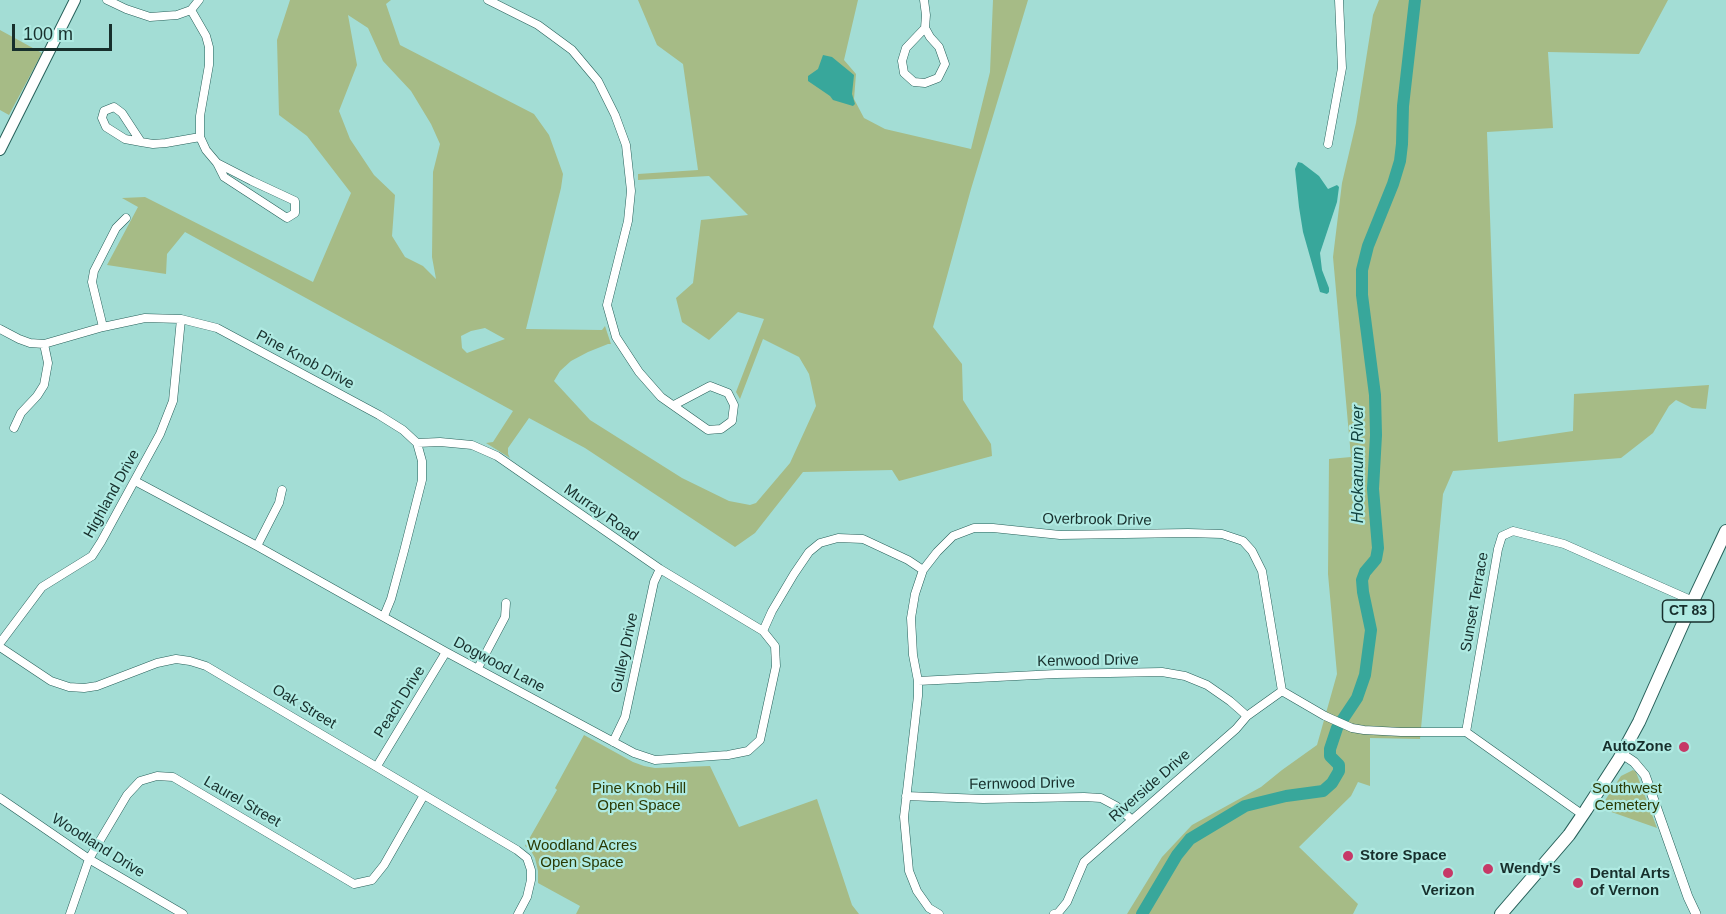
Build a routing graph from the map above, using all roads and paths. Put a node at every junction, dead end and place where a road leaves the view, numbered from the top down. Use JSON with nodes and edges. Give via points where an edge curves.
{"nodes":[{"id":1,"x":75,"y":0,"type":"edge"},
{"id":2,"x":107,"y":0,"type":"edge"},
{"id":3,"x":199,"y":0,"type":"edge"},
{"id":4,"x":488,"y":0,"type":"edge"},
{"id":5,"x":924,"y":0,"type":"edge"},
{"id":6,"x":1339,"y":0,"type":"edge"},
{"id":7,"x":191,"y":10,"type":"junction"},
{"id":8,"x":925,"y":28,"type":"junction"},
{"id":9,"x":200,"y":137,"type":"junction"},
{"id":10,"x":141,"y":142,"type":"junction"},
{"id":11,"x":1328,"y":144,"type":"dead end"},
{"id":12,"x":0,"y":150,"type":"edge"},
{"id":13,"x":217,"y":163,"type":"junction"},
{"id":14,"x":126,"y":218,"type":"dead end"},
{"id":15,"x":181,"y":319,"type":"junction"},
{"id":16,"x":103,"y":327,"type":"junction"},
{"id":17,"x":0,"y":329,"type":"edge"},
{"id":18,"x":44,"y":344,"type":"junction"},
{"id":19,"x":674,"y":405,"type":"junction"},
{"id":20,"x":14,"y":428,"type":"dead end"},
{"id":21,"x":417,"y":443,"type":"junction"},
{"id":22,"x":135,"y":482,"type":"junction"},
{"id":23,"x":282,"y":490,"type":"dead end"},
{"id":24,"x":1726,"y":531,"type":"edge"},
{"id":25,"x":256,"y":546,"type":"junction"},
{"id":26,"x":660,"y":569,"type":"junction"},
{"id":27,"x":923,"y":570,"type":"junction"},
{"id":28,"x":1693,"y":601,"type":"junction"},
{"id":29,"x":506,"y":603,"type":"dead end"},
{"id":30,"x":384,"y":616,"type":"junction"},
{"id":31,"x":763,"y":631,"type":"junction"},
{"id":32,"x":0,"y":645,"type":"edge"},
{"id":33,"x":446,"y":652,"type":"junction"},
{"id":34,"x":478,"y":668,"type":"junction"},
{"id":35,"x":918,"y":681,"type":"junction"},
{"id":36,"x":1282,"y":691,"type":"junction"},
{"id":37,"x":1247,"y":716,"type":"junction"},
{"id":38,"x":1466,"y":732,"type":"junction"},
{"id":39,"x":613,"y":742,"type":"junction"},
{"id":40,"x":1622,"y":754,"type":"junction"},
{"id":41,"x":376,"y":766,"type":"junction"},
{"id":42,"x":424,"y":795,"type":"junction"},
{"id":43,"x":906,"y":796,"type":"junction"},
{"id":44,"x":0,"y":798,"type":"edge"},
{"id":45,"x":1583,"y":815,"type":"junction"},
{"id":46,"x":1131,"y":819,"type":"junction"},
{"id":47,"x":90,"y":859,"type":"junction"},
{"id":48,"x":70,"y":914,"type":"edge"},
{"id":49,"x":183,"y":914,"type":"edge"},
{"id":50,"x":518,"y":914,"type":"edge"},
{"id":51,"x":939,"y":914,"type":"edge"},
{"id":52,"x":1054,"y":914,"type":"edge"},
{"id":53,"x":1501,"y":914,"type":"edge"},
{"id":54,"x":1696,"y":914,"type":"edge"}],
"edges":[{"from":1,"to":12,"type":"main road"},
{"from":2,"to":7,"type":"street","via":[[150,17]]},
{"from":3,"to":7,"type":"street"},
{"from":4,"to":19,"type":"street","via":[[538,25],[572,50],[598,81],[615,115],[626,145],[631,191],[628,221],[607,305],[616,337],[639,372]]},
{"from":5,"to":8,"type":"street"},
{"from":6,"to":11,"type":"street","via":[[1342,68]]},
{"from":7,"to":9,"type":"street","via":[[209,47]]},
{"from":8,"to":8,"type":"street","via":[[939,47],[945,64],[938,78],[914,82],[903,73],[902,61],[906,48]]},
{"from":9,"to":10,"type":"street","via":[[166,143]]},
{"from":9,"to":13,"type":"street"},
{"from":10,"to":10,"type":"street","via":[[122,113],[114,107],[104,111],[106,127],[125,139]]},
{"from":13,"to":13,"type":"street","via":[[295,201],[295,213],[287,218],[276,212],[224,177]]},
{"from":14,"to":16,"type":"street","via":[[116,228],[94,271],[92,282]]},
{"from":15,"to":16,"type":"street","name":"Pine Knob Drive","via":[[145,318]]},
{"from":15,"to":21,"type":"street","name":"Pine Knob Drive","via":[[217,328],[379,415]]},
{"from":15,"to":22,"type":"street","name":"Highland Drive","via":[[173,401]]},
{"from":16,"to":18,"type":"street","name":"Pine Knob Drive"},
{"from":17,"to":18,"type":"street","name":"Pine Knob Drive","via":[[30,343]]},
{"from":18,"to":20,"type":"street","via":[[48,363],[44,386],[21,413]]},
{"from":19,"to":19,"type":"street","via":[[708,430],[722,429],[732,421],[734,405],[728,393],[710,386]]},
{"from":21,"to":26,"type":"street","name":"Murray Road","via":[[472,445],[497,456]]},
{"from":21,"to":30,"type":"street","via":[[422,480]]},
{"from":22,"to":25,"type":"street","name":"Dogwood Lane"},
{"from":22,"to":32,"type":"street","name":"Highland Drive","via":[[92,556],[42,587]]},
{"from":23,"to":25,"type":"street"},
{"from":24,"to":28,"type":"main road","number":"CT 83"},
{"from":25,"to":30,"type":"street","name":"Dogwood Lane"},
{"from":26,"to":31,"type":"street","name":"Murray Road"},
{"from":26,"to":39,"type":"street","name":"Gulley Drive","via":[[625,717]]},
{"from":27,"to":31,"type":"street","via":[[863,539],[838,538],[820,543],[794,574]]},
{"from":27,"to":35,"type":"street","name":"Overbrook Drive","via":[[911,618]]},
{"from":27,"to":36,"type":"street","name":"Overbrook Drive","via":[[953,536],[974,528],[1060,536],[1222,534],[1243,541],[1262,571]]},
{"from":28,"to":38,"type":"street","name":"Sunset Terrace","via":[[1564,544],[1513,531],[1502,536]]},
{"from":28,"to":40,"type":"main road","number":"CT 83"},
{"from":29,"to":34,"type":"street","via":[[505,617]]},
{"from":30,"to":33,"type":"street","name":"Dogwood Lane"},
{"from":31,"to":39,"type":"street","name":"Dogwood Lane","via":[[775,646],[776,666],[760,740],[748,751],[655,760]]},
{"from":32,"to":41,"type":"street","name":"Oak Street","via":[[51,681],[69,687],[97,686],[176,659],[206,666]]},
{"from":33,"to":34,"type":"street","name":"Dogwood Lane"},
{"from":33,"to":41,"type":"street","name":"Peach Drive"},
{"from":34,"to":39,"type":"street","name":"Dogwood Lane"},
{"from":35,"to":37,"type":"street","name":"Kenwood Drive","via":[[1162,672],[1207,685]]},
{"from":35,"to":43,"type":"street"},
{"from":36,"to":37,"type":"street","name":"Riverside Drive"},
{"from":36,"to":38,"type":"street","via":[[1325,716],[1364,730]]},
{"from":37,"to":46,"type":"street","name":"Riverside Drive"},
{"from":38,"to":45,"type":"street"},
{"from":40,"to":45,"type":"main road","number":"CT 83"},
{"from":40,"to":54,"type":"street","via":[[1645,775]]},
{"from":41,"to":42,"type":"street","name":"Oak Street"},
{"from":42,"to":47,"type":"street","name":"Laurel Street","via":[[384,865],[372,880],[354,884],[173,777],[140,781],[127,795]]},
{"from":42,"to":50,"type":"street","name":"Oak Street","via":[[527,858],[531,880]]},
{"from":43,"to":46,"type":"street","name":"Fernwood Drive","via":[[1084,796],[1101,798]]},
{"from":43,"to":51,"type":"street","via":[[909,871],[917,891],[929,908]]},
{"from":44,"to":47,"type":"street","name":"Woodland Drive"},
{"from":45,"to":53,"type":"main road","number":"CT 83"},
{"from":46,"to":52,"type":"street","name":"Riverside Drive","via":[[1084,861],[1067,902]]},
{"from":47,"to":48,"type":"street","name":"Laurel Street"},
{"from":47,"to":49,"type":"street","name":"Woodland Drive"}]}
